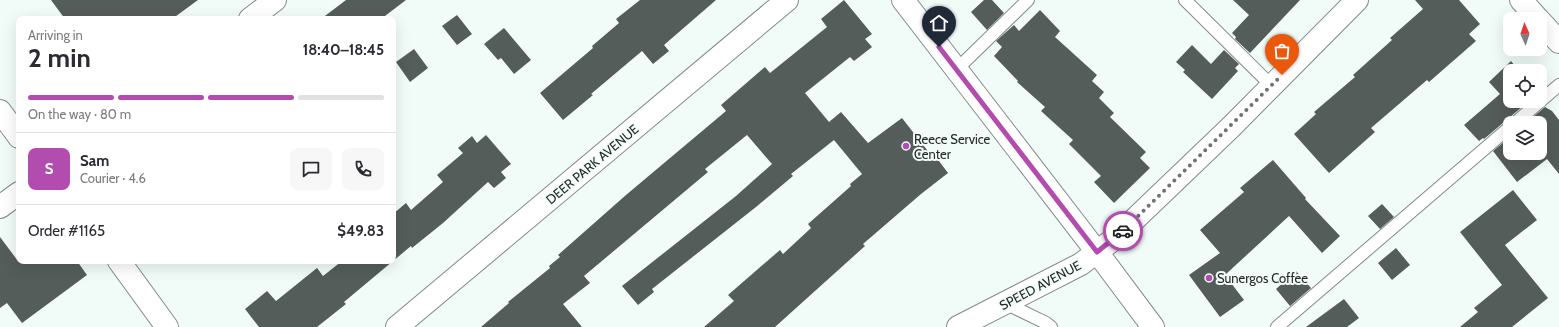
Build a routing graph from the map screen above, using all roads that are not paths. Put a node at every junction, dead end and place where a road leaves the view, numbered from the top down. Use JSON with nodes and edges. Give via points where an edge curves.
{"nodes":[{"id":1,"x":275,"y":0,"type":"edge"},
{"id":2,"x":787,"y":0,"type":"edge"},
{"id":3,"x":903,"y":0,"type":"edge"},
{"id":4,"x":1028,"y":0,"type":"edge"},
{"id":5,"x":1185,"y":0,"type":"edge"},
{"id":6,"x":1357,"y":0,"type":"edge"},
{"id":7,"x":1521,"y":0,"type":"edge"},
{"id":8,"x":1532,"y":12,"type":"edge"},
{"id":9,"x":254,"y":16,"type":"edge"},
{"id":10,"x":1547,"y":29,"type":"edge"},
{"id":11,"x":1559,"y":42,"type":"edge"},
{"id":12,"x":956,"y":70,"type":"junction"},
{"id":13,"x":1559,"y":85,"type":"edge"},
{"id":14,"x":1272,"y":86,"type":"junction"},
{"id":15,"x":0,"y":111,"type":"edge"},
{"id":16,"x":1522,"y":116,"type":"edge"},
{"id":17,"x":16,"y":133,"type":"edge"},
{"id":18,"x":1503,"y":133,"type":"edge"},
{"id":19,"x":16,"y":195,"type":"edge"},
{"id":20,"x":0,"y":207,"type":"edge"},
{"id":21,"x":1097,"y":252,"type":"junction"},
{"id":22,"x":121,"y":264,"type":"edge"},
{"id":23,"x":1005,"y":303,"type":"junction"},
{"id":24,"x":167,"y":327,"type":"edge"},
{"id":25,"x":397,"y":327,"type":"edge"},
{"id":26,"x":958,"y":327,"type":"edge"},
{"id":27,"x":1051,"y":327,"type":"edge"},
{"id":28,"x":1153,"y":327,"type":"edge"},
{"id":29,"x":1277,"y":327,"type":"edge"}],
"edges":[{"from":1,"to":9,"type":"street"},
{"from":2,"to":25,"type":"street","name":"DEER PARK AVENUE"},
{"from":3,"to":12,"type":"street"},
{"from":4,"to":12,"type":"lane"},
{"from":5,"to":14,"type":"lane"},
{"from":6,"to":14,"type":"street","name":"SPEED AVENUE"},
{"from":7,"to":8,"type":"street"},
{"from":10,"to":11,"type":"street"},
{"from":12,"to":21,"type":"street"},
{"from":13,"to":16,"type":"lane"},
{"from":14,"to":21,"type":"street","name":"SPEED AVENUE","via":[[1114,239]]},
{"from":15,"to":17,"type":"street"},
{"from":18,"to":29,"type":"lane"},
{"from":19,"to":20,"type":"street"},
{"from":21,"to":23,"type":"street","name":"SPEED AVENUE","via":[[1081,264]]},
{"from":21,"to":28,"type":"street"},
{"from":22,"to":24,"type":"street"},
{"from":23,"to":26,"type":"street","name":"SPEED AVENUE"},
{"from":23,"to":27,"type":"lane"}]}
